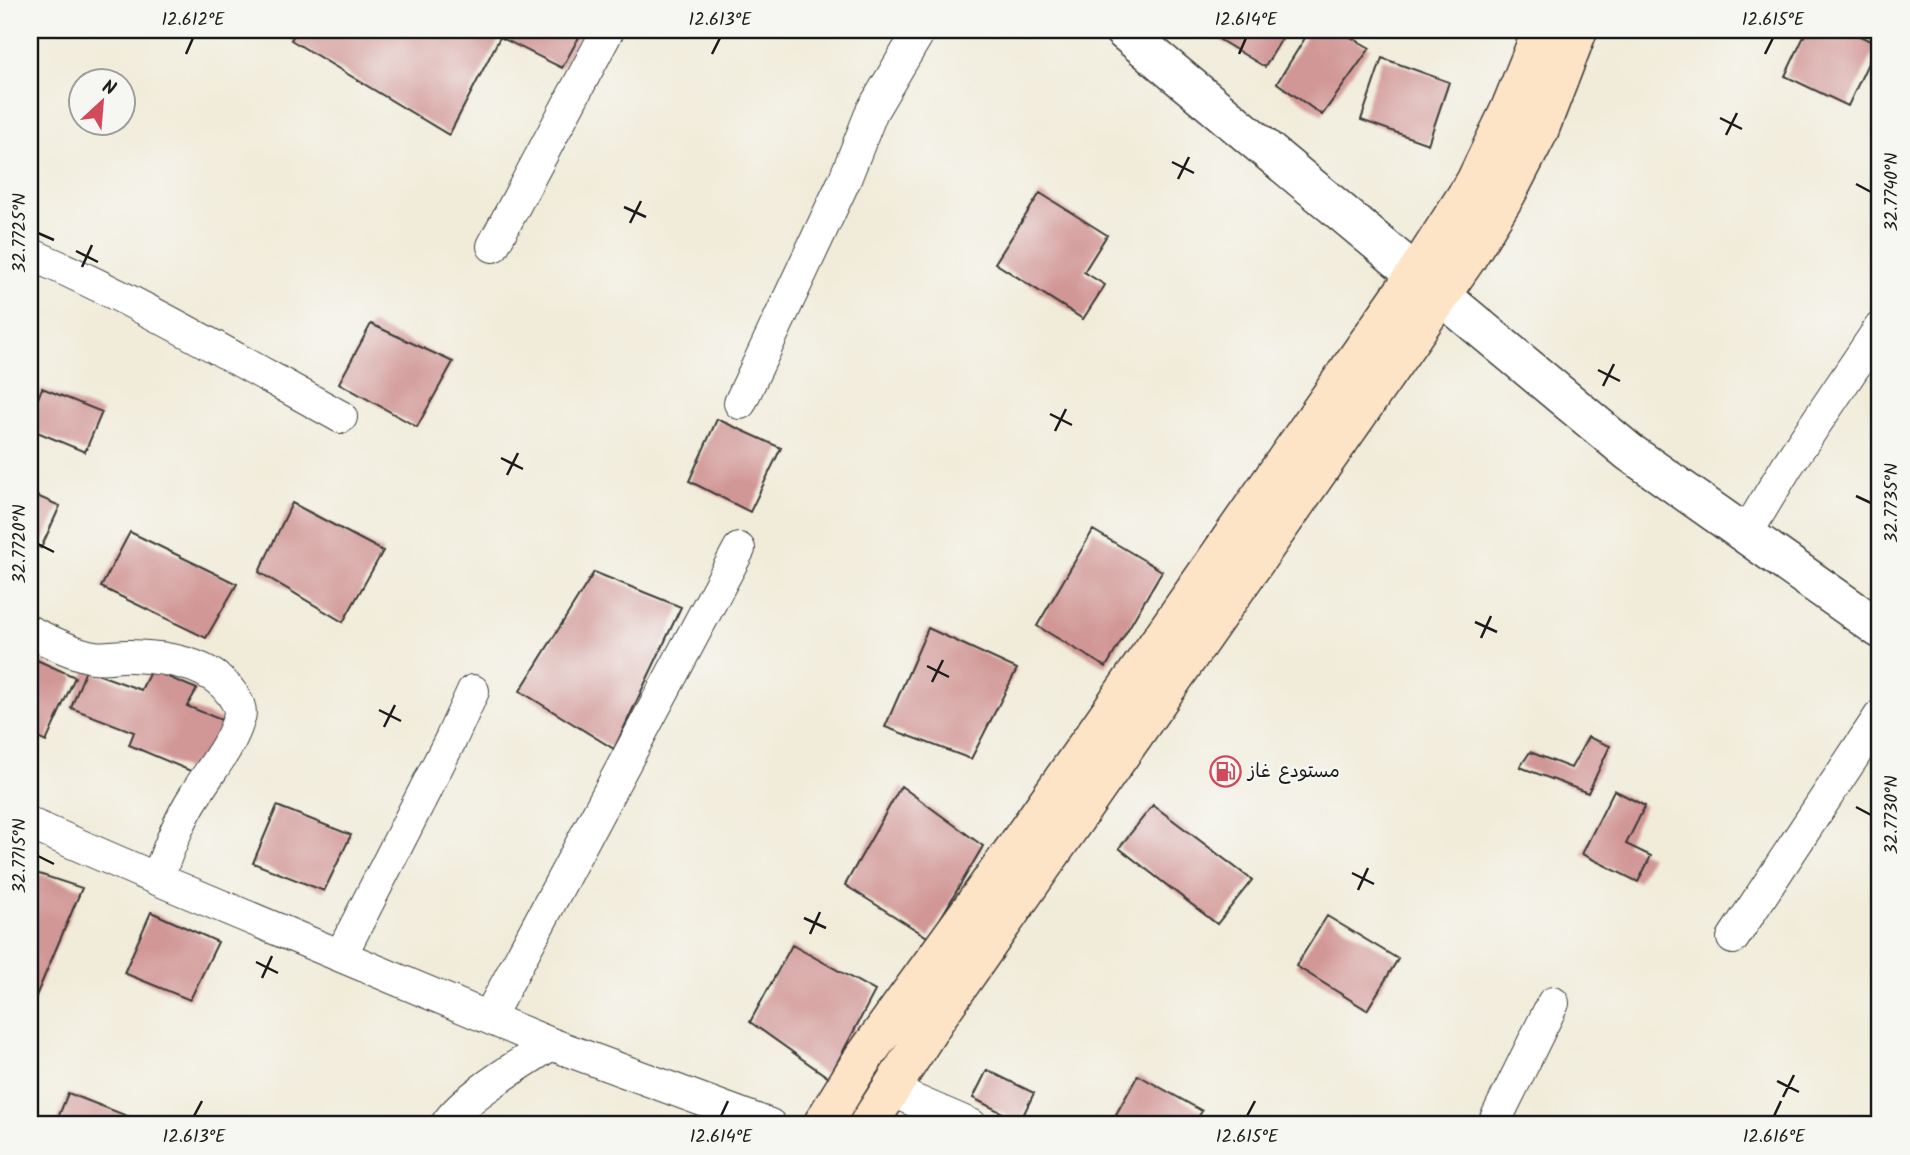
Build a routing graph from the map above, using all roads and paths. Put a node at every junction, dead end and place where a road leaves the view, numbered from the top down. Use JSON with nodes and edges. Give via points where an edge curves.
{"nodes":[{"id":1,"x":608,"y":30,"type":"edge"},
{"id":2,"x":920,"y":30,"type":"edge"},
{"id":3,"x":1123,"y":30,"type":"edge"},
{"id":4,"x":1542,"y":30,"type":"edge"},
{"id":5,"x":1578,"y":30,"type":"edge"},
{"id":6,"x":493,"y":246,"type":"dead end"},
{"id":7,"x":30,"y":254,"type":"edge"},
{"id":8,"x":1428,"y":286,"type":"junction"},
{"id":9,"x":1880,"y":328,"type":"edge"},
{"id":10,"x":740,"y":403,"type":"dead end"},
{"id":11,"x":341,"y":417,"type":"dead end"},
{"id":12,"x":1746,"y":534,"type":"junction"},
{"id":13,"x":739,"y":549,"type":"dead end"},
{"id":14,"x":1880,"y":629,"type":"edge"},
{"id":15,"x":30,"y":632,"type":"edge"},
{"id":16,"x":473,"y":691,"type":"dead end"},
{"id":17,"x":1880,"y":716,"type":"edge"},
{"id":18,"x":30,"y":824,"type":"edge"},
{"id":19,"x":157,"y":879,"type":"junction"},
{"id":20,"x":1007,"y":887,"type":"junction"},
{"id":21,"x":1733,"y":938,"type":"dead end"},
{"id":22,"x":341,"y":955,"type":"junction"},
{"id":23,"x":1553,"y":1003,"type":"dead end"},
{"id":24,"x":489,"y":1017,"type":"junction"},
{"id":25,"x":551,"y":1044,"type":"junction"},
{"id":26,"x":890,"y":1090,"type":"junction"},
{"id":27,"x":446,"y":1125,"type":"edge"},
{"id":28,"x":770,"y":1125,"type":"edge"},
{"id":29,"x":822,"y":1125,"type":"edge"},
{"id":30,"x":868,"y":1125,"type":"edge"},
{"id":31,"x":971,"y":1125,"type":"edge"},
{"id":32,"x":1493,"y":1125,"type":"edge"}],
"edges":[{"from":1,"to":6,"type":"street"},
{"from":2,"to":10,"type":"street","via":[[872,111]]},
{"from":3,"to":8,"type":"street"},
{"from":4,"to":8,"type":"main road"},
{"from":5,"to":8,"type":"main road","via":[[1539,131],[1507,193]]},
{"from":7,"to":11,"type":"street","via":[[137,306]]},
{"from":8,"to":12,"type":"street","via":[[1629,453]]},
{"from":8,"to":20,"type":"main road"},
{"from":9,"to":12,"type":"street"},
{"from":12,"to":14,"type":"street"},
{"from":13,"to":24,"type":"street"},
{"from":15,"to":19,"type":"street","via":[[96,658],[134,656],[196,665],[215,676],[238,703],[240,716],[232,737],[192,798]]},
{"from":16,"to":22,"type":"street"},
{"from":17,"to":21,"type":"street"},
{"from":18,"to":19,"type":"street"},
{"from":19,"to":22,"type":"street"},
{"from":20,"to":26,"type":"main road"},
{"from":20,"to":29,"type":"main road","via":[[860,1063]]},
{"from":22,"to":24,"type":"street"},
{"from":23,"to":32,"type":"street"},
{"from":24,"to":25,"type":"street"},
{"from":25,"to":27,"type":"street","via":[[482,1091]]},
{"from":25,"to":28,"type":"street"},
{"from":26,"to":30,"type":"main road"},
{"from":26,"to":31,"type":"street"}]}
